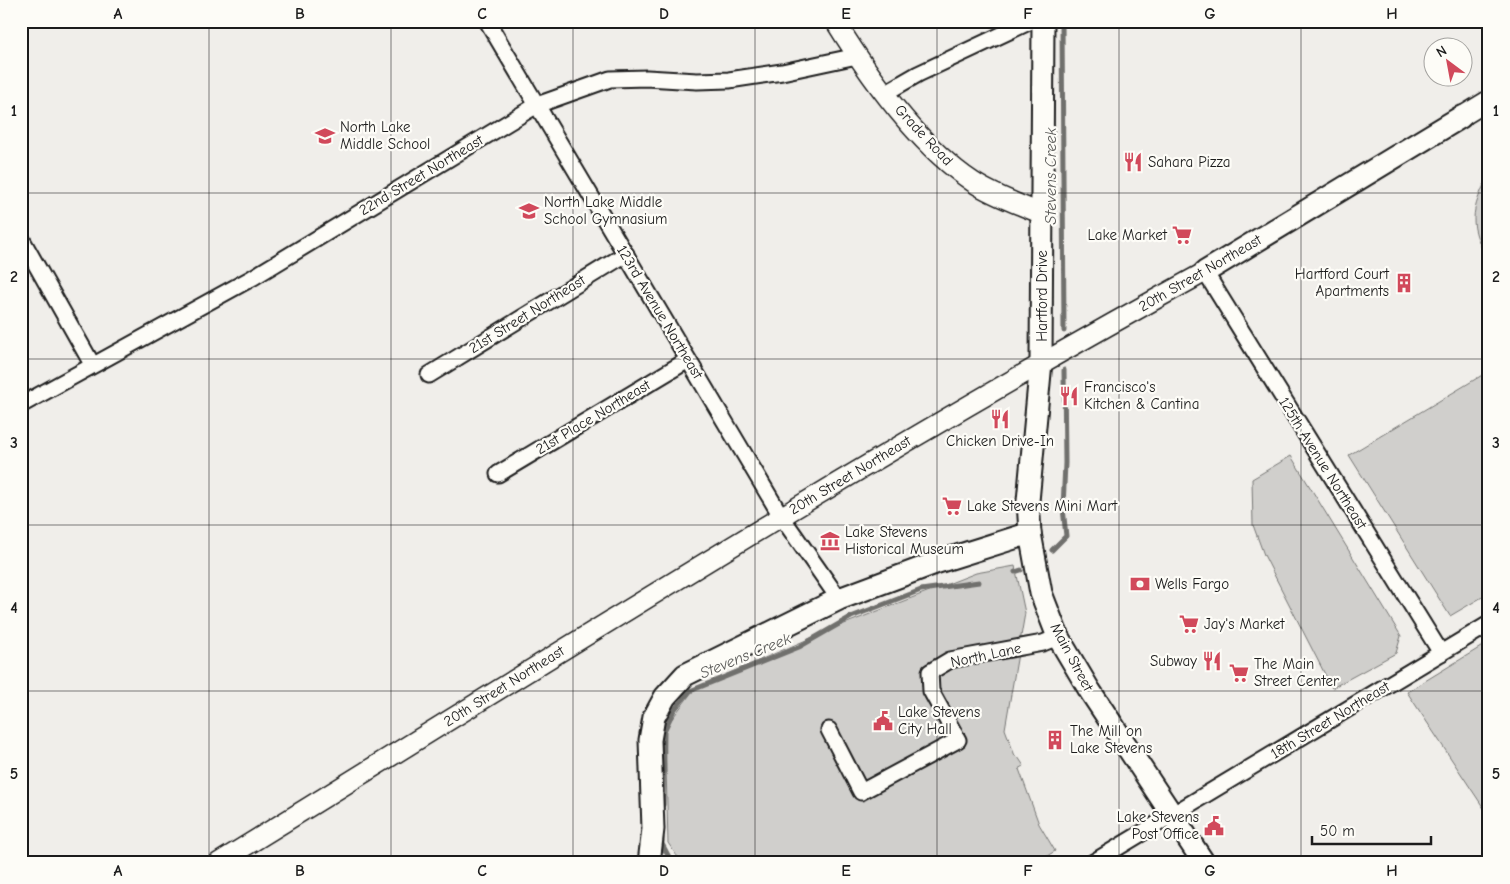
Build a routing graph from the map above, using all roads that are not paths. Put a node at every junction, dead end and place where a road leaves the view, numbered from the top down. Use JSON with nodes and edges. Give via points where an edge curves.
{"nodes":[{"id":1,"x":487,"y":21,"type":"edge"},
{"id":2,"x":835,"y":21,"type":"edge"},
{"id":3,"x":1031,"y":21,"type":"edge"},
{"id":4,"x":1043,"y":21,"type":"edge"},
{"id":5,"x":857,"y":56,"type":"junction"},
{"id":6,"x":885,"y":93,"type":"junction"},
{"id":7,"x":1489,"y":100,"type":"edge"},
{"id":8,"x":537,"y":104,"type":"junction"},
{"id":9,"x":1461,"y":117,"type":"joint"},
{"id":10,"x":1042,"y":214,"type":"junction"},
{"id":11,"x":21,"y":238,"type":"edge"},
{"id":12,"x":626,"y":254,"type":"junction"},
{"id":13,"x":1205,"y":272,"type":"junction"},
{"id":14,"x":1046,"y":359,"type":"junction"},
{"id":15,"x":688,"y":360,"type":"junction"},
{"id":16,"x":92,"y":364,"type":"junction"},
{"id":17,"x":429,"y":375,"type":"dead end"},
{"id":18,"x":21,"y":405,"type":"edge"},
{"id":19,"x":498,"y":474,"type":"dead end"},
{"id":20,"x":781,"y":516,"type":"junction"},
{"id":21,"x":1030,"y":533,"type":"junction"},
{"id":22,"x":839,"y":599,"type":"junction"},
{"id":23,"x":1489,"y":624,"type":"edge"},
{"id":24,"x":1058,"y":637,"type":"junction"},
{"id":25,"x":1441,"y":653,"type":"junction"},
{"id":26,"x":829,"y":730,"type":"dead end"},
{"id":27,"x":1171,"y":815,"type":"junction"},
{"id":28,"x":218,"y":863,"type":"edge"},
{"id":29,"x":649,"y":863,"type":"edge"},
{"id":30,"x":1092,"y":863,"type":"edge"},
{"id":31,"x":1204,"y":863,"type":"edge"}],
"edges":[{"from":1,"to":8,"type":"street","name":"123rd Avenue Northeast"},
{"from":2,"to":5,"type":"street","name":"Grade Road"},
{"from":3,"to":6,"type":"street"},
{"from":4,"to":10,"type":"main road","name":"Hartford Drive"},
{"from":5,"to":6,"type":"street","name":"Grade Road"},
{"from":5,"to":8,"type":"street","name":"22nd Street Northeast","via":[[729,80],[610,79]]},
{"from":6,"to":10,"type":"street","name":"Grade Road","via":[[950,164],[1003,198]]},
{"from":7,"to":9,"type":"street","name":"20th Street Northeast"},
{"from":8,"to":12,"type":"street","name":"123rd Avenue Northeast"},
{"from":8,"to":16,"type":"street","name":"22nd Street Northeast","via":[[252,278]]},
{"from":9,"to":13,"type":"main road","name":"20th Street Northeast"},
{"from":10,"to":14,"type":"main road","name":"Hartford Drive"},
{"from":11,"to":16,"type":"street"},
{"from":12,"to":15,"type":"street","name":"123rd Avenue Northeast"},
{"from":12,"to":17,"type":"street","name":"21st Street Northeast"},
{"from":13,"to":14,"type":"street","name":"20th Street Northeast"},
{"from":13,"to":25,"type":"street","name":"125th Avenue Northeast"},
{"from":14,"to":20,"type":"street","name":"20th Street Northeast"},
{"from":14,"to":21,"type":"main road","name":"Main Street","via":[[1028,501]]},
{"from":15,"to":19,"type":"street","name":"21st Place Northeast"},
{"from":15,"to":20,"type":"street","name":"123rd Avenue Northeast"},
{"from":16,"to":18,"type":"street","name":"22nd Street Northeast"},
{"from":20,"to":22,"type":"street","name":"123rd Avenue Northeast"},
{"from":20,"to":28,"type":"street","name":"20th Street Northeast"},
{"from":21,"to":22,"type":"main road","via":[[991,548],[938,562]]},
{"from":21,"to":24,"type":"main road","name":"Main Street","via":[[1041,593]]},
{"from":22,"to":29,"type":"main road","via":[[685,675],[665,697],[654,717],[650,740],[653,829]]},
{"from":23,"to":25,"type":"street","name":"18th Street Northeast"},
{"from":24,"to":26,"type":"street","name":"North Lane","via":[[1043,643],[950,660],[930,672],[931,691],[958,740],[861,792]]},
{"from":24,"to":27,"type":"main road","name":"Main Street"},
{"from":25,"to":27,"type":"street","name":"18th Street Northeast"},
{"from":27,"to":30,"type":"street","name":"18th Street Northeast"},
{"from":27,"to":31,"type":"main road","name":"Main Street"}]}
